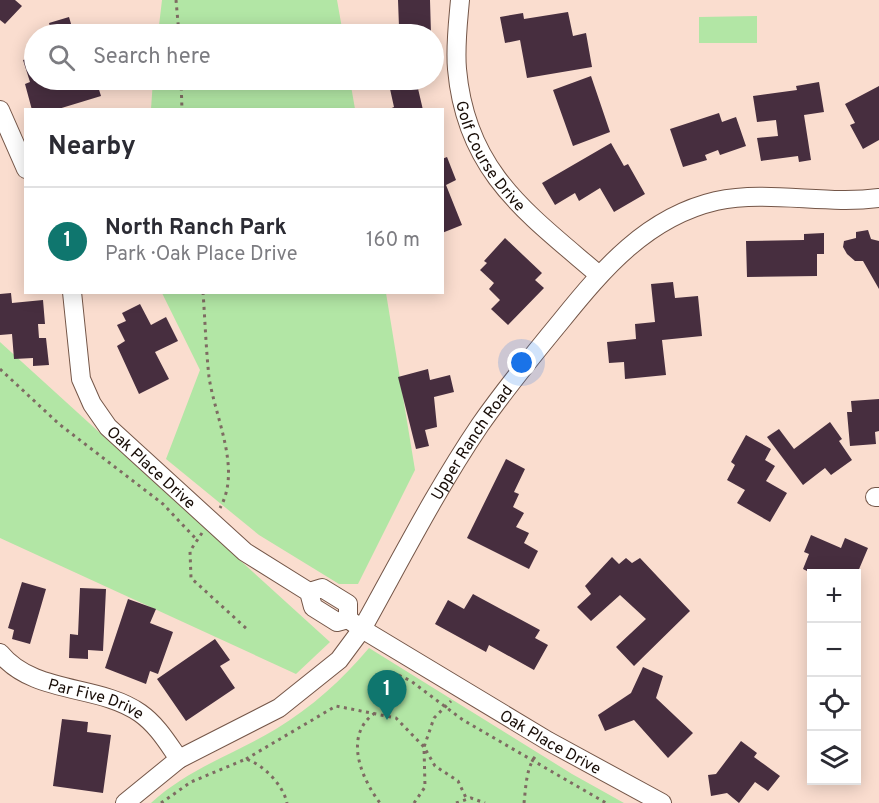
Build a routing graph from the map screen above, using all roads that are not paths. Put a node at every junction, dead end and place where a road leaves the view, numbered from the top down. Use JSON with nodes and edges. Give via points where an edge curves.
{"nodes":[{"id":1,"x":460,"y":0,"type":"edge"},
{"id":2,"x":0,"y":110,"type":"edge"},
{"id":3,"x":24,"y":164,"type":"edge"},
{"id":4,"x":879,"y":198,"type":"edge"},
{"id":5,"x":599,"y":275,"type":"junction"},
{"id":6,"x":72,"y":294,"type":"edge"},
{"id":7,"x":355,"y":624,"type":"junction"},
{"id":8,"x":0,"y":653,"type":"edge"},
{"id":9,"x":178,"y":759,"type":"junction"},
{"id":10,"x":125,"y":803,"type":"edge"},
{"id":11,"x":662,"y":803,"type":"edge"}],
"edges":[{"from":1,"to":5,"type":"street","name":"Golf Course Drive","via":[[457,67],[461,102],[488,167],[523,210]]},
{"from":2,"to":3,"type":"street"},
{"from":4,"to":5,"type":"street","name":"Upper Ranch Road","via":[[748,197],[716,201],[687,210],[652,229]]},
{"from":5,"to":7,"type":"street","name":"Upper Ranch Road","via":[[515,376],[479,427]]},
{"from":6,"to":7,"type":"street","name":"Oak Place Drive","via":[[81,379],[108,428],[245,552],[309,592],[313,607],[337,622]]},
{"from":7,"to":9,"type":"street","name":"Upper Ranch Road","via":[[339,660],[279,708]]},
{"from":7,"to":11,"type":"street","name":"Oak Place Drive","via":[[548,741]]},
{"from":8,"to":9,"type":"street","name":"Par Five Drive","via":[[45,681],[117,701],[140,712],[158,728]]},
{"from":9,"to":10,"type":"street","name":"Upper Ranch Road"}]}
